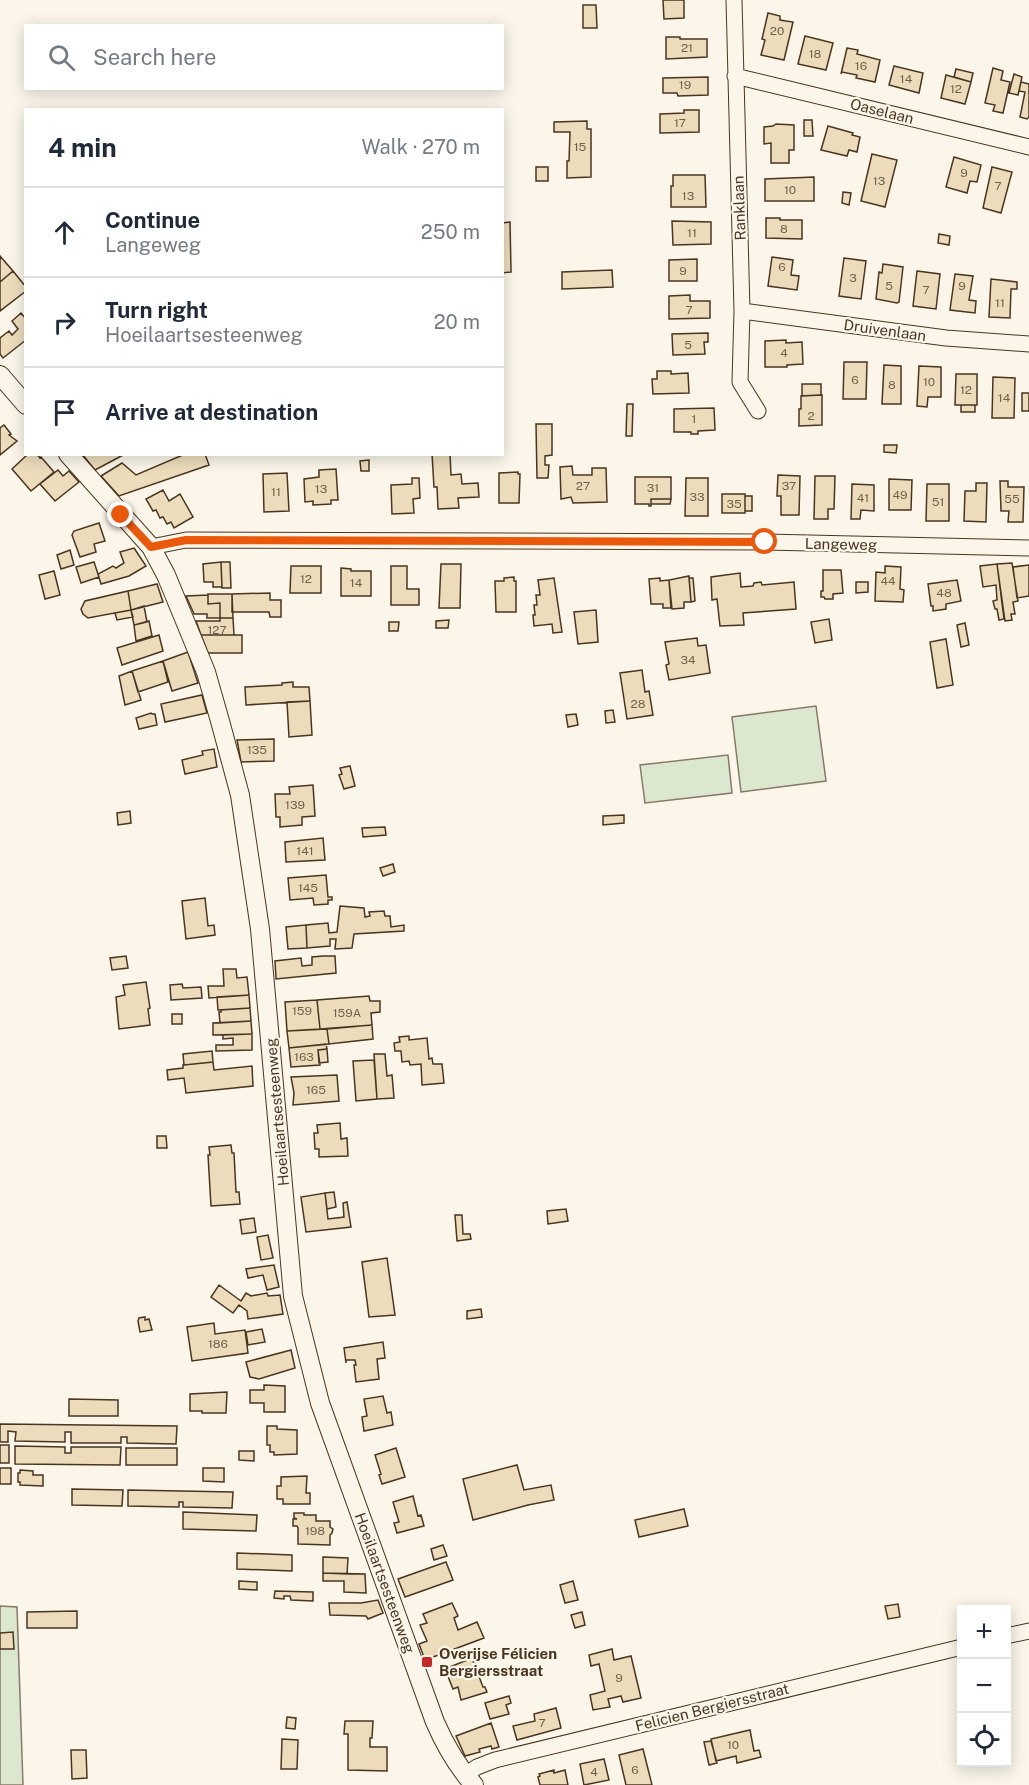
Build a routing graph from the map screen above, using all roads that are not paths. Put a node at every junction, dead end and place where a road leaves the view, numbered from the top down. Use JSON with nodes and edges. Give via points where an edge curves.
{"nodes":[{"id":1,"x":734,"y":0,"type":"edge"},
{"id":2,"x":735,"y":76,"type":"junction"},
{"id":3,"x":1029,"y":147,"type":"edge"},
{"id":4,"x":742,"y":311,"type":"junction"},
{"id":5,"x":1029,"y":344,"type":"edge"},
{"id":6,"x":0,"y":375,"type":"edge"},
{"id":7,"x":24,"y":403,"type":"edge"},
{"id":8,"x":758,"y":411,"type":"dead end"},
{"id":9,"x":70,"y":456,"type":"edge"},
{"id":10,"x":151,"y":547,"type":"junction"},
{"id":11,"x":1029,"y":549,"type":"edge"},
{"id":12,"x":1029,"y":1631,"type":"edge"},
{"id":13,"x":1011,"y":1635,"type":"edge"},
{"id":14,"x":957,"y":1648,"type":"edge"},
{"id":15,"x":470,"y":1780,"type":"edge"}],
"edges":[{"from":1,"to":2,"type":"street","name":"Ranklaan"},
{"from":2,"to":3,"type":"street","name":"Oaselaan"},
{"from":2,"to":4,"type":"street","name":"Ranklaan"},
{"from":4,"to":5,"type":"street","name":"Druivenlaan","via":[[946,338]]},
{"from":4,"to":8,"type":"street","name":"Ranklaan","via":[[740,382]]},
{"from":6,"to":7,"type":"street"},
{"from":9,"to":10,"type":"street","name":"Hoeilaartsesteenweg"},
{"from":10,"to":11,"type":"street","name":"Langeweg","via":[[197,540],[765,542]]},
{"from":10,"to":15,"type":"street","name":"Hoeilaartsesteenweg","via":[[206,672],[240,795],[260,929],[293,1296],[320,1403],[435,1722]]},
{"from":12,"to":13,"type":"street"},
{"from":14,"to":15,"type":"street","name":"Felicien Bergiersstraat","via":[[495,1760],[477,1767]]}]}
